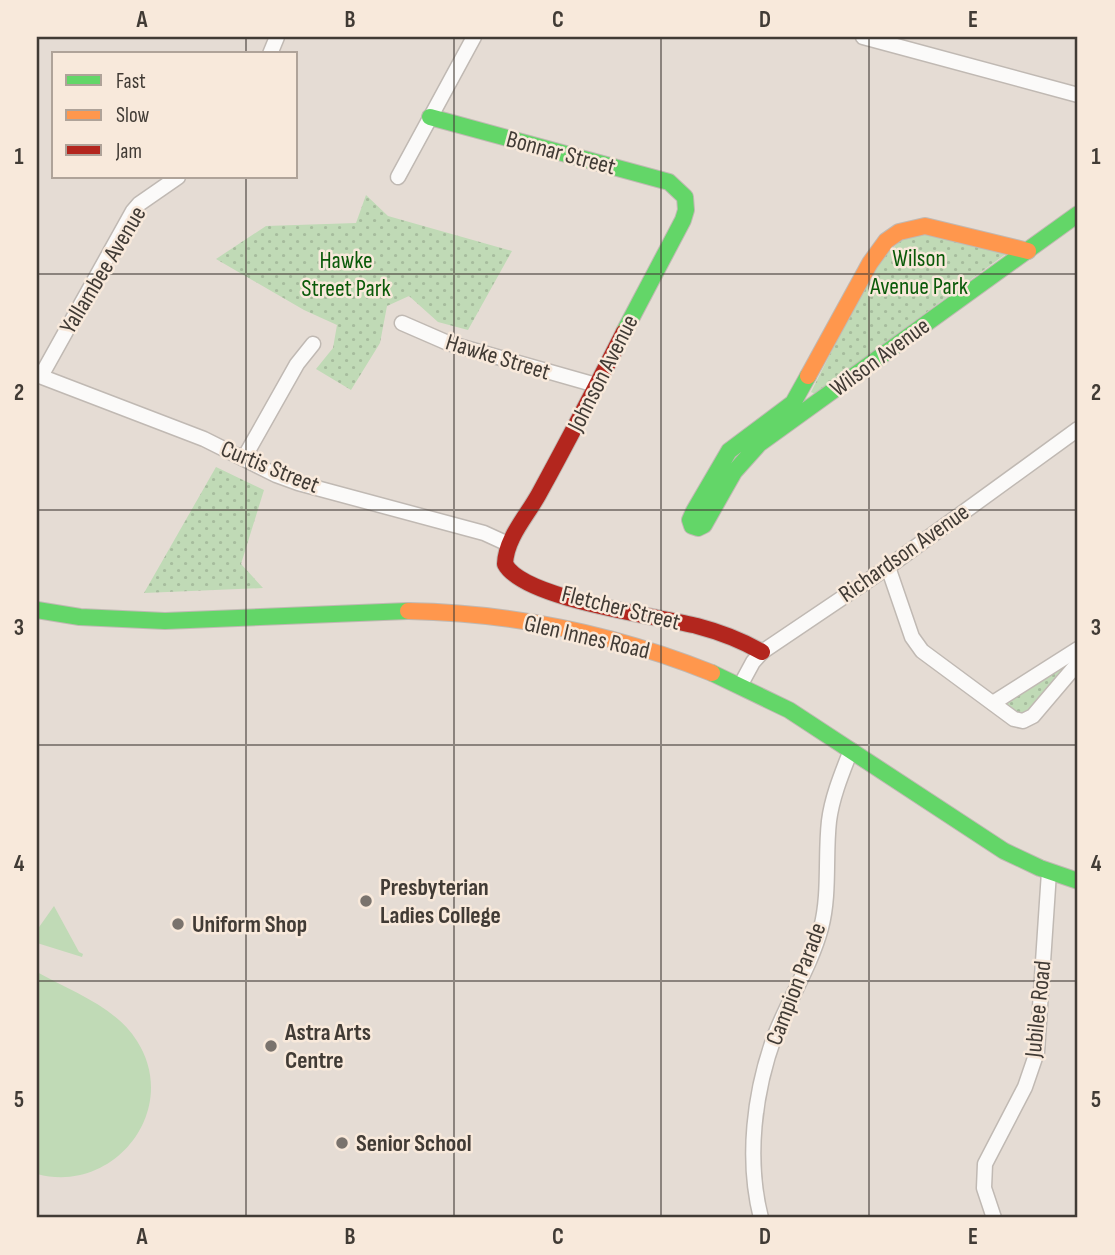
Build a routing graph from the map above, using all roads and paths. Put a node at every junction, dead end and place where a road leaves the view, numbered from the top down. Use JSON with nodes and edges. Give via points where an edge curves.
{"nodes":[{"id":1,"x":474,"y":37,"type":"edge"},
{"id":2,"x":863,"y":37,"type":"edge"},
{"id":3,"x":1078,"y":96,"type":"edge"},
{"id":4,"x":430,"y":117,"type":"junction"},
{"id":5,"x":398,"y":177,"type":"dead end"},
{"id":6,"x":177,"y":178,"type":"edge"},
{"id":7,"x":685,"y":197,"type":"joint"},
{"id":8,"x":1078,"y":214,"type":"edge"},
{"id":9,"x":1028,"y":251,"type":"junction"},
{"id":10,"x":402,"y":323,"type":"dead end"},
{"id":11,"x":313,"y":344,"type":"dead end"},
{"id":12,"x":39,"y":376,"type":"edge"},
{"id":13,"x":596,"y":386,"type":"junction"},
{"id":14,"x":797,"y":408,"type":"junction"},
{"id":15,"x":1078,"y":429,"type":"edge"},
{"id":16,"x":244,"y":458,"type":"junction"},
{"id":17,"x":718,"y":481,"type":"dead end"},
{"id":18,"x":508,"y":544,"type":"junction"},
{"id":19,"x":888,"y":567,"type":"junction"},
{"id":20,"x":37,"y":610,"type":"edge"},
{"id":21,"x":1078,"y":649,"type":"edge"},
{"id":22,"x":762,"y":652,"type":"junction"},
{"id":23,"x":1078,"y":663,"type":"edge"},
{"id":24,"x":740,"y":686,"type":"junction"},
{"id":25,"x":993,"y":703,"type":"junction"},
{"id":26,"x":851,"y":750,"type":"junction"},
{"id":27,"x":1049,"y":872,"type":"junction"},
{"id":28,"x":1078,"y":881,"type":"edge"},
{"id":29,"x":761,"y":1218,"type":"edge"},
{"id":30,"x":994,"y":1218,"type":"edge"}],
"edges":[{"from":1,"to":4,"type":"street"},
{"from":2,"to":3,"type":"street"},
{"from":4,"to":5,"type":"street"},
{"from":4,"to":7,"type":"street","name":"Bonnar Street","via":[[669,182]]},
{"from":6,"to":12,"type":"street","name":"Yallambee Avenue","via":[[133,211]]},
{"from":7,"to":13,"type":"street","name":"Johnson Avenue","via":[[683,220]]},
{"from":8,"to":9,"type":"street","name":"Wilson Avenue"},
{"from":9,"to":14,"type":"street","name":"Wilson Avenue"},
{"from":9,"to":14,"type":"street","name":"Wilson Avenue","via":[[925,226],[894,233],[870,263]]},
{"from":10,"to":13,"type":"street","name":"Hawke Street","via":[[448,343]]},
{"from":11,"to":16,"type":"street"},
{"from":12,"to":16,"type":"street","name":"Curtis Street"},
{"from":13,"to":18,"type":"street","name":"Johnson Avenue"},
{"from":14,"to":17,"type":"street","name":"Wilson Avenue","via":[[754,439],[742,459]]},
{"from":15,"to":19,"type":"street","name":"Richardson Avenue"},
{"from":16,"to":18,"type":"street","name":"Curtis Street","via":[[298,483],[484,533]]},
{"from":18,"to":22,"type":"street","name":"Fletcher Street","via":[[507,569],[526,582],[581,601],[704,629]]},
{"from":19,"to":22,"type":"street","name":"Richardson Avenue"},
{"from":19,"to":25,"type":"street","via":[[912,637],[922,651]]},
{"from":20,"to":24,"type":"street","name":"Glen Innes Road","via":[[149,621],[381,611],[479,615],[617,640]]},
{"from":21,"to":25,"type":"street"},
{"from":22,"to":24,"type":"street","name":"Richardson Avenue"},
{"from":23,"to":25,"type":"street","via":[[1033,716],[1023,721]]},
{"from":24,"to":26,"type":"street","name":"Glen Innes Road"},
{"from":26,"to":27,"type":"street","name":"Glen Innes Road","via":[[976,835]]},
{"from":26,"to":29,"type":"street","name":"Campion Parade","via":[[829,822],[822,924],[775,1035],[760,1085],[754,1162]]},
{"from":27,"to":28,"type":"street","name":"Glen Innes Road"},
{"from":27,"to":30,"type":"street","name":"Jubilee Road","via":[[1037,1052],[1025,1087],[985,1164],[984,1188]]}]}
